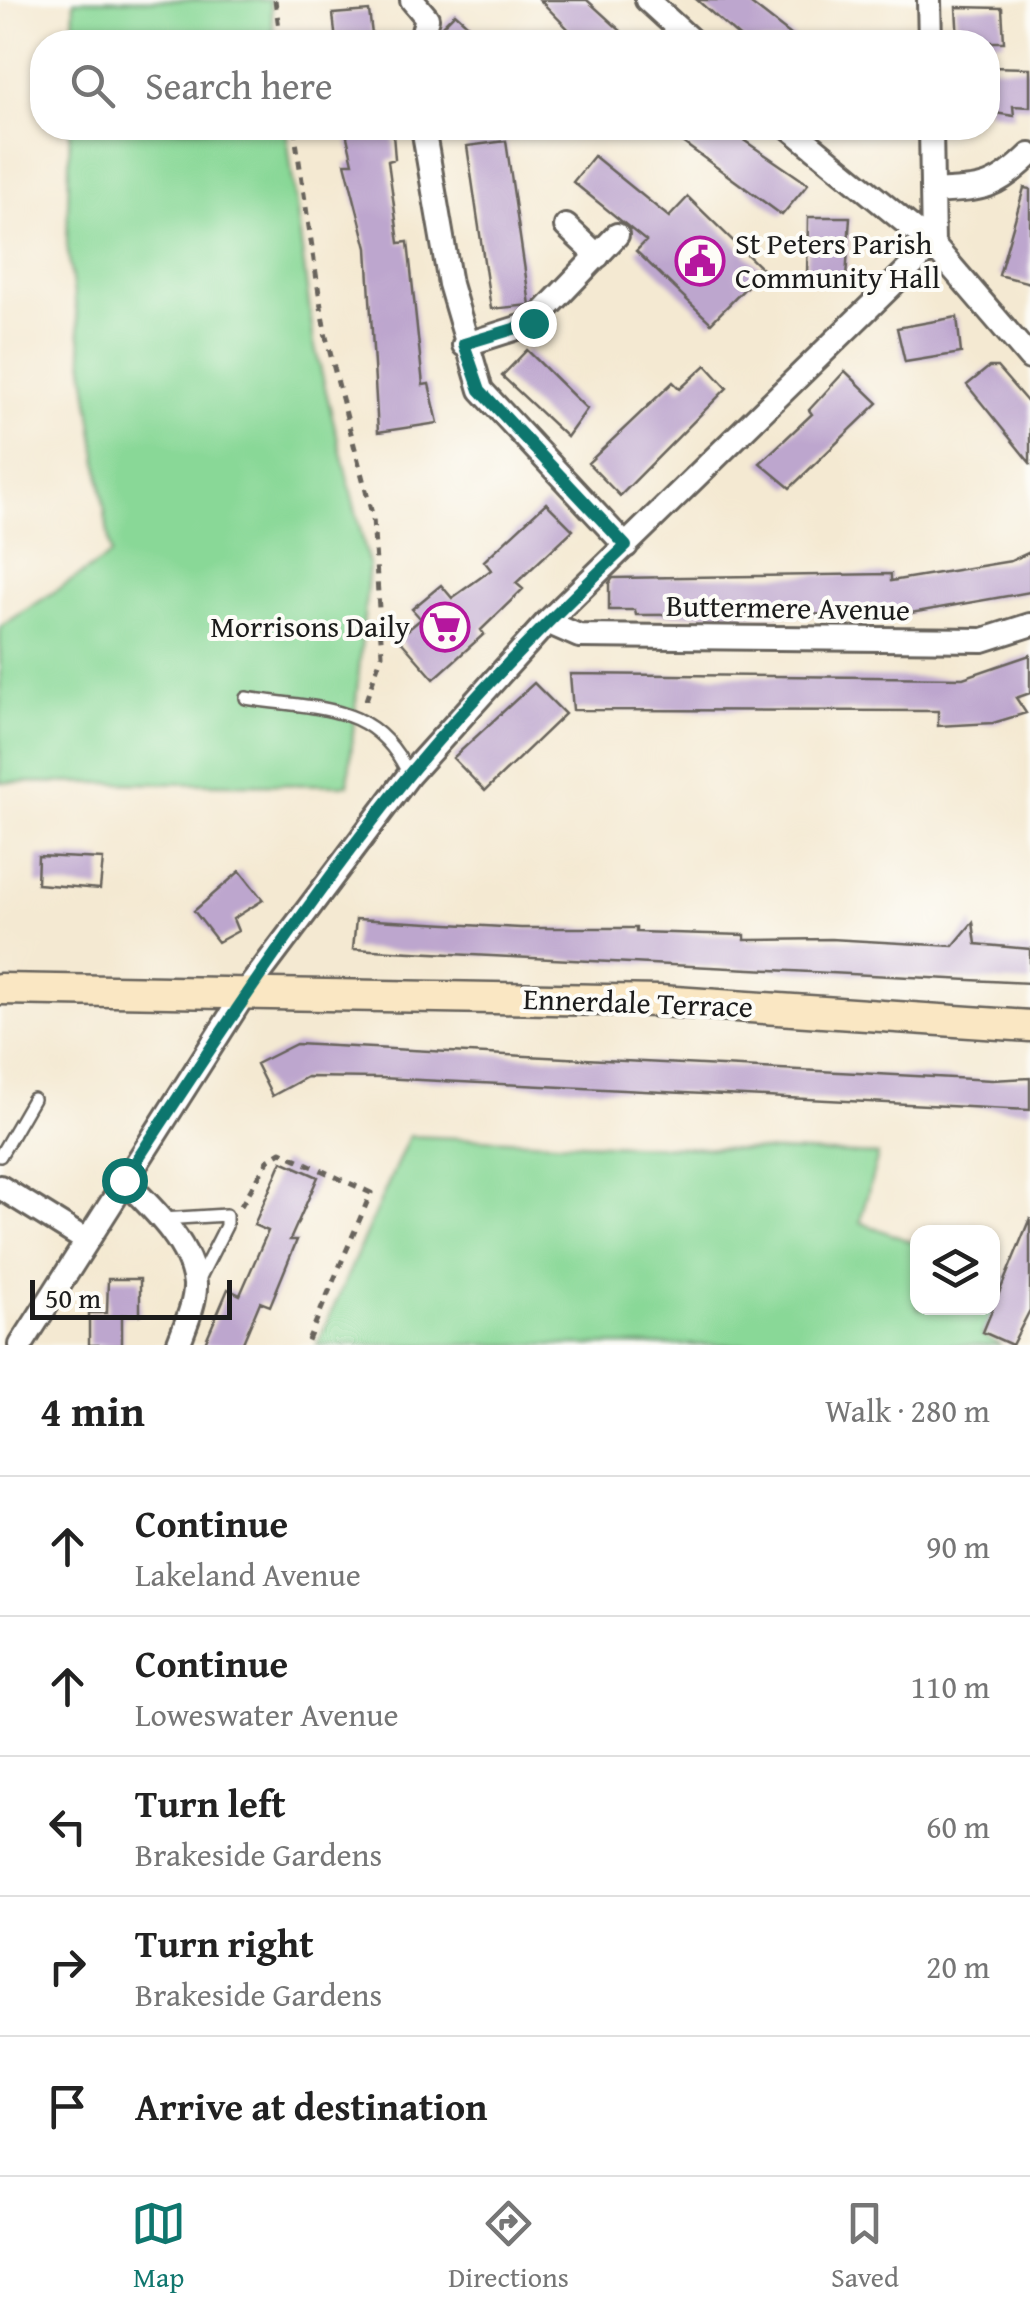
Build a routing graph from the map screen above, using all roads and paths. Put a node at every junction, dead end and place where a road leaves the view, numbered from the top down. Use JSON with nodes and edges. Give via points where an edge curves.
{"nodes":[{"id":1,"x":275,"y":0,"type":"edge"},
{"id":2,"x":412,"y":0,"type":"edge"},
{"id":3,"x":647,"y":0,"type":"edge"},
{"id":4,"x":929,"y":0,"type":"edge"},
{"id":5,"x":280,"y":30,"type":"edge"},
{"id":6,"x":424,"y":30,"type":"edge"},
{"id":7,"x":680,"y":30,"type":"edge"},
{"id":8,"x":930,"y":30,"type":"edge"},
{"id":9,"x":296,"y":140,"type":"edge"},
{"id":10,"x":425,"y":140,"type":"edge"},
{"id":11,"x":805,"y":140,"type":"edge"},
{"id":12,"x":932,"y":140,"type":"edge"},
{"id":13,"x":1030,"y":154,"type":"edge"},
{"id":14,"x":932,"y":192,"type":"junction"},
{"id":15,"x":566,"y":226,"type":"dead end"},
{"id":16,"x":617,"y":235,"type":"dead end"},
{"id":17,"x":934,"y":244,"type":"junction"},
{"id":18,"x":598,"y":256,"type":"junction"},
{"id":19,"x":464,"y":344,"type":"junction"},
{"id":20,"x":1030,"y":358,"type":"edge"},
{"id":21,"x":626,"y":546,"type":"junction"},
{"id":22,"x":547,"y":622,"type":"junction"},
{"id":23,"x":1030,"y":625,"type":"edge"},
{"id":24,"x":246,"y":698,"type":"dead end"},
{"id":25,"x":360,"y":718,"type":"junction"},
{"id":26,"x":409,"y":775,"type":"junction"},
{"id":27,"x":0,"y":989,"type":"edge"},
{"id":28,"x":246,"y":993,"type":"junction"},
{"id":29,"x":1030,"y":1026,"type":"edge"},
{"id":30,"x":33,"y":1099,"type":"dead end"},
{"id":31,"x":0,"y":1156,"type":"edge"},
{"id":32,"x":124,"y":1180,"type":"junction"},
{"id":33,"x":0,"y":1186,"type":"edge"},
{"id":34,"x":226,"y":1215,"type":"junction"},
{"id":35,"x":163,"y":1219,"type":"junction"},
{"id":36,"x":87,"y":1241,"type":"junction"},
{"id":37,"x":195,"y":1286,"type":"junction"},
{"id":38,"x":21,"y":1345,"type":"edge"},
{"id":39,"x":178,"y":1345,"type":"edge"},
{"id":40,"x":306,"y":1345,"type":"edge"}],
"edges":[{"from":1,"to":5,"type":"path"},
{"from":2,"to":6,"type":"street","via":[[427,18]]},
{"from":3,"to":7,"type":"street"},
{"from":4,"to":8,"type":"street"},
{"from":9,"to":25,"type":"path","via":[[325,333],[373,518],[382,654]]},
{"from":10,"to":19,"type":"street"},
{"from":11,"to":17,"type":"street"},
{"from":12,"to":14,"type":"street"},
{"from":13,"to":14,"type":"street","via":[[986,189]]},
{"from":14,"to":17,"type":"street"},
{"from":15,"to":18,"type":"street"},
{"from":16,"to":18,"type":"street"},
{"from":17,"to":20,"type":"street"},
{"from":17,"to":21,"type":"street"},
{"from":18,"to":19,"type":"street","via":[[533,323]]},
{"from":19,"to":21,"type":"street","via":[[480,390]]},
{"from":21,"to":22,"type":"street"},
{"from":22,"to":23,"type":"street","name":"Buttermere Avenue","via":[[580,636],[944,640],[983,640]]},
{"from":22,"to":26,"type":"street"},
{"from":24,"to":25,"type":"lane"},
{"from":25,"to":26,"type":"lane","via":[[395,746]]},
{"from":26,"to":28,"type":"street"},
{"from":27,"to":28,"type":"street","name":"Ennerdale Terrace"},
{"from":28,"to":29,"type":"street","name":"Ennerdale Terrace","via":[[660,1001]]},
{"from":28,"to":32,"type":"street"},
{"from":30,"to":31,"type":"lane"},
{"from":32,"to":35,"type":"street"},
{"from":32,"to":36,"type":"street"},
{"from":33,"to":36,"type":"street"},
{"from":34,"to":35,"type":"lane"},
{"from":34,"to":37,"type":"lane"},
{"from":34,"to":40,"type":"path","via":[[242,1205],[269,1158],[282,1152],[371,1192]]},
{"from":35,"to":37,"type":"street"},
{"from":36,"to":38,"type":"street"},
{"from":37,"to":39,"type":"street"}]}
